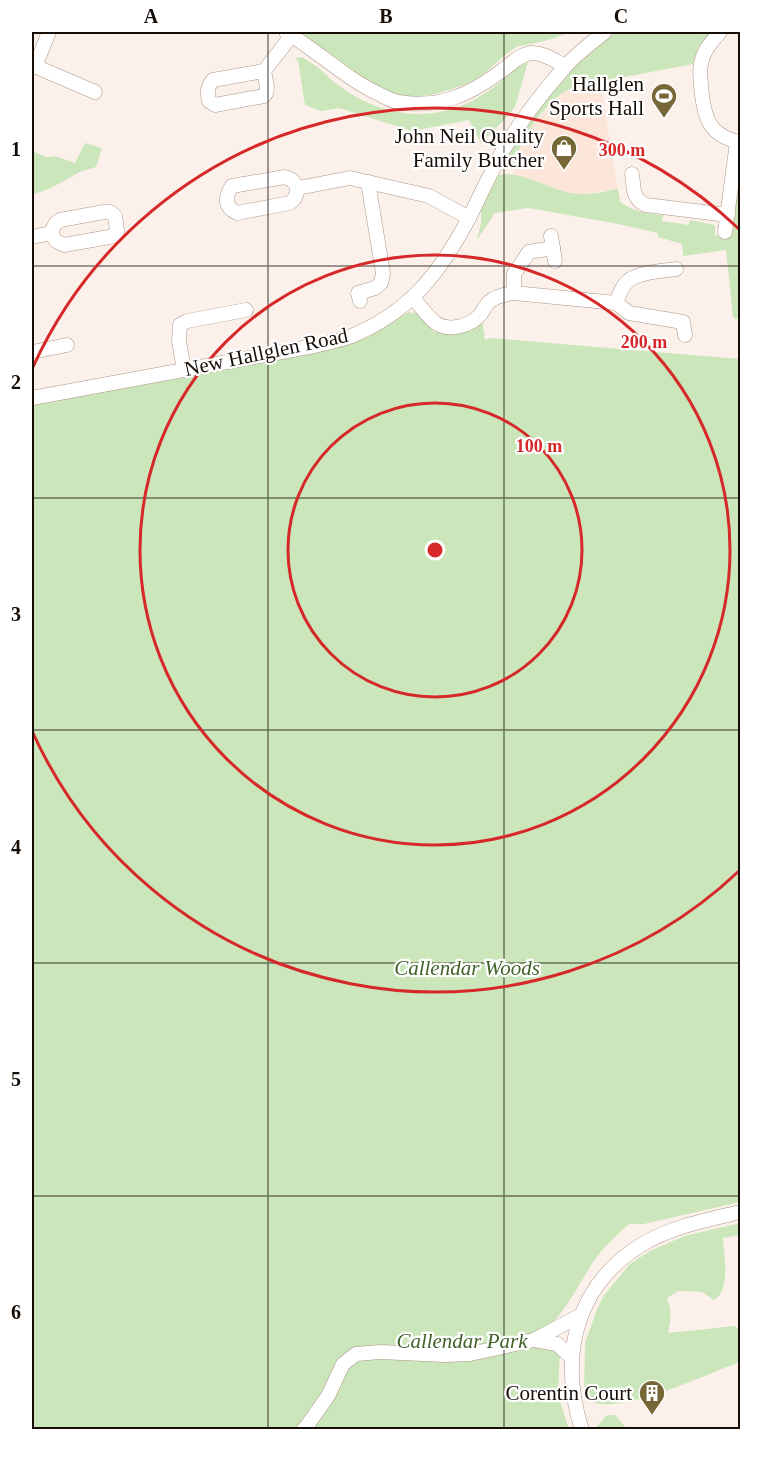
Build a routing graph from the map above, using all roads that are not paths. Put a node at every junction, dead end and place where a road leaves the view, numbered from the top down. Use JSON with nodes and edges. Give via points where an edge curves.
{"nodes":[{"id":1,"x":49,"y":32,"type":"edge"},
{"id":2,"x":605,"y":32,"type":"edge"},
{"id":3,"x":720,"y":32,"type":"edge"},
{"id":4,"x":289,"y":33,"type":"edge"},
{"id":5,"x":33,"y":66,"type":"edge"},
{"id":6,"x":565,"y":66,"type":"junction"},
{"id":7,"x":264,"y":71,"type":"dead end"},
{"id":8,"x":95,"y":92,"type":"dead end"},
{"id":9,"x":739,"y":142,"type":"edge"},
{"id":10,"x":632,"y":174,"type":"dead end"},
{"id":11,"x":368,"y":182,"type":"junction"},
{"id":12,"x":298,"y":188,"type":"junction"},
{"id":13,"x":728,"y":215,"type":"junction"},
{"id":14,"x":469,"y":218,"type":"junction"},
{"id":15,"x":725,"y":232,"type":"dead end"},
{"id":16,"x":51,"y":233,"type":"dead end"},
{"id":17,"x":32,"y":237,"type":"edge"},
{"id":18,"x":553,"y":248,"type":"dead end"},
{"id":19,"x":676,"y":269,"type":"dead end"},
{"id":20,"x":514,"y":293,"type":"junction"},
{"id":21,"x":413,"y":298,"type":"junction"},
{"id":22,"x":360,"y":301,"type":"dead end"},
{"id":23,"x":616,"y":303,"type":"junction"},
{"id":24,"x":246,"y":310,"type":"dead end"},
{"id":25,"x":686,"y":335,"type":"dead end"},
{"id":26,"x":67,"y":345,"type":"dead end"},
{"id":27,"x":32,"y":352,"type":"edge"},
{"id":28,"x":184,"y":370,"type":"junction"},
{"id":29,"x":32,"y":398,"type":"edge"},
{"id":30,"x":741,"y":1212,"type":"edge"},
{"id":31,"x":581,"y":1315,"type":"junction"},
{"id":32,"x":534,"y":1340,"type":"junction"},
{"id":33,"x":571,"y":1357,"type":"junction"},
{"id":34,"x":303,"y":1430,"type":"edge"},
{"id":35,"x":582,"y":1430,"type":"edge"}],
"edges":[{"from":1,"to":5,"type":"street"},
{"from":2,"to":6,"type":"street","name":"New Hallglen Road"},
{"from":3,"to":9,"type":"street","via":[[708,46],[700,66],[703,105],[714,130]]},
{"from":4,"to":6,"type":"street","via":[[369,90],[396,102],[422,105],[448,101],[531,53]]},
{"from":4,"to":7,"type":"street"},
{"from":5,"to":8,"type":"street"},
{"from":6,"to":14,"type":"street","name":"New Hallglen Road","via":[[512,136]]},
{"from":9,"to":13,"type":"street"},
{"from":10,"to":13,"type":"street","via":[[641,203]]},
{"from":11,"to":12,"type":"street","via":[[350,178]]},
{"from":11,"to":14,"type":"street","via":[[429,196]]},
{"from":11,"to":22,"type":"street","via":[[383,273],[375,288],[358,293]]},
{"from":12,"to":12,"type":"street","via":[[285,177],[232,186],[226,201],[230,210],[237,213],[290,203]]},
{"from":13,"to":15,"type":"street"},
{"from":14,"to":21,"type":"street","name":"New Hallglen Road","via":[[437,271]]},
{"from":16,"to":17,"type":"street"},
{"from":18,"to":20,"type":"street","via":[[529,252],[514,274]]},
{"from":19,"to":23,"type":"street","via":[[628,280]]},
{"from":20,"to":21,"type":"street","via":[[488,303],[473,322],[449,327],[436,323]]},
{"from":20,"to":23,"type":"street"},
{"from":21,"to":28,"type":"street","name":"New Hallglen Road","via":[[382,321],[346,338]]},
{"from":23,"to":25,"type":"street","via":[[629,313],[683,322]]},
{"from":24,"to":28,"type":"street","via":[[180,325]]},
{"from":26,"to":27,"type":"street"},
{"from":28,"to":29,"type":"street","name":"New Hallglen Road"},
{"from":30,"to":31,"type":"street","via":[[696,1223],[641,1245],[605,1275]]},
{"from":31,"to":32,"type":"street"},
{"from":31,"to":33,"type":"street"},
{"from":32,"to":33,"type":"street","via":[[557,1344]]},
{"from":32,"to":34,"type":"street","via":[[470,1354],[356,1354],[344,1364],[328,1396]]},
{"from":33,"to":35,"type":"street","via":[[572,1389]]}]}
